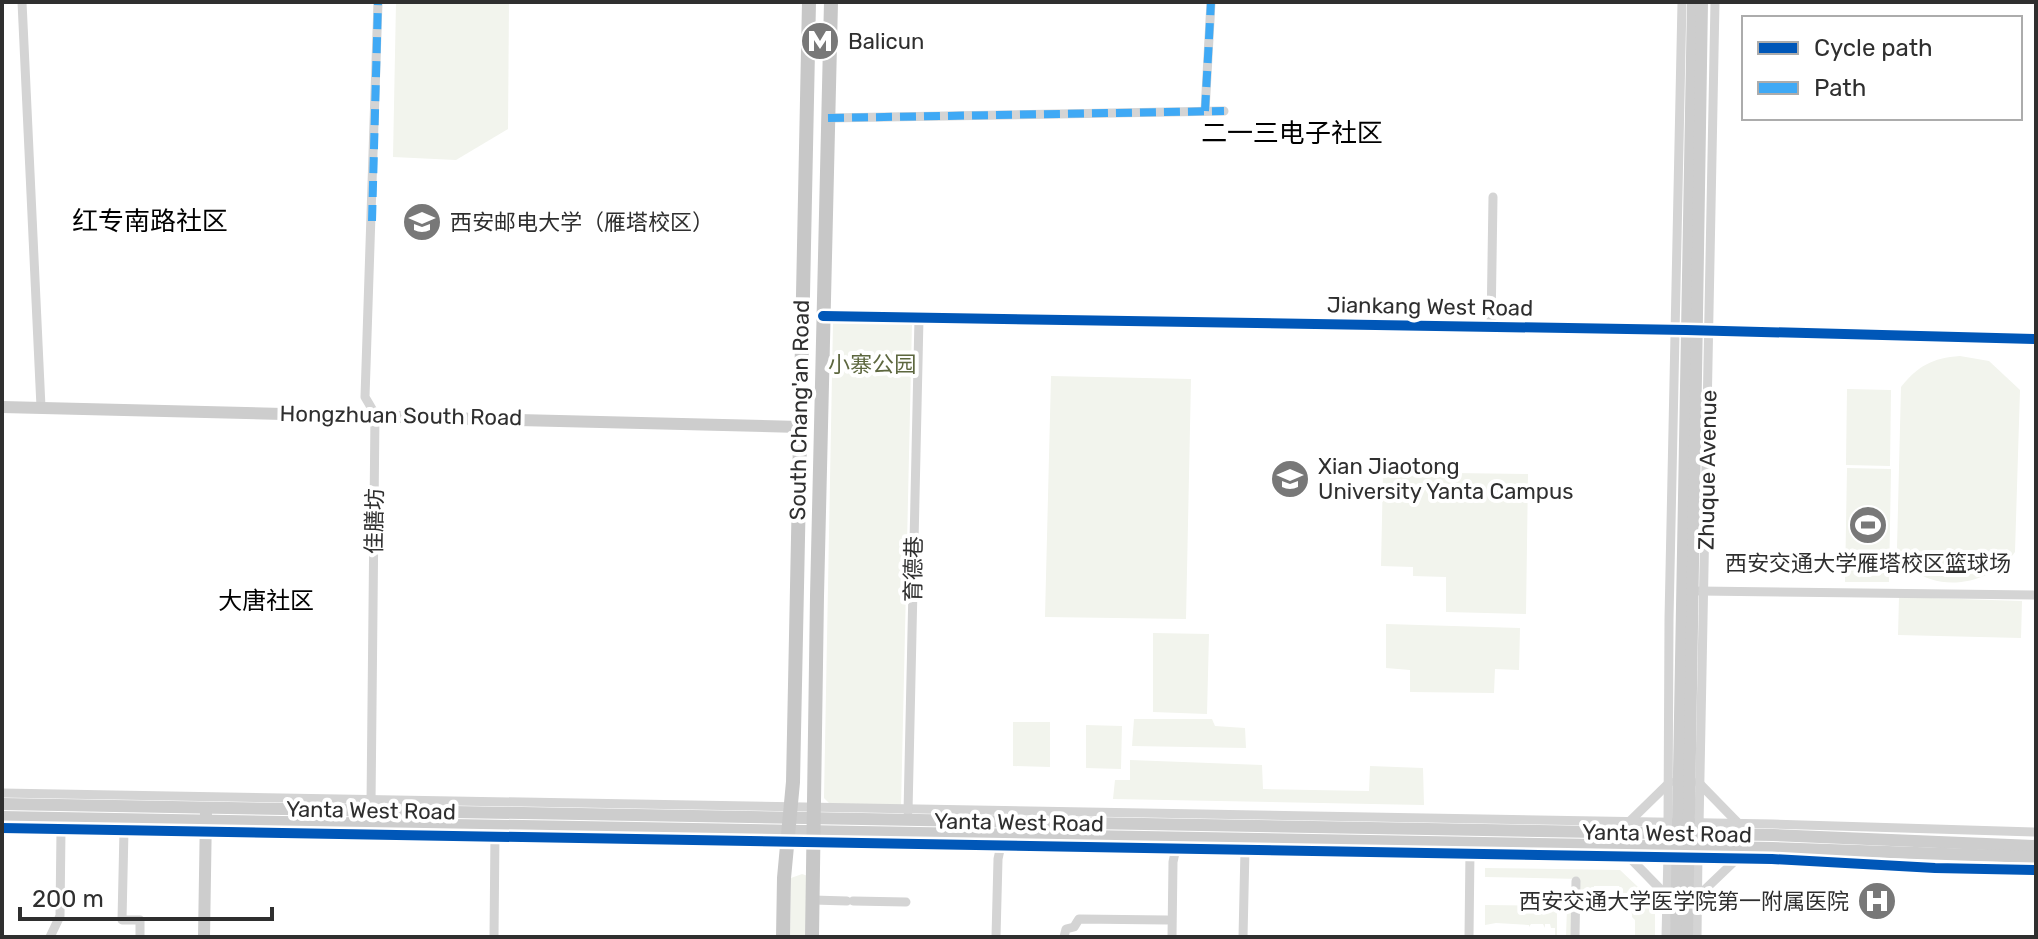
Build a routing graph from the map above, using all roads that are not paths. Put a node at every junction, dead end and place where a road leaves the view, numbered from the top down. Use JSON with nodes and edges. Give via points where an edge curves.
{"nodes":[{"id":1,"x":22,"y":2,"type":"edge"},
{"id":2,"x":378,"y":2,"type":"edge"},
{"id":3,"x":809,"y":2,"type":"edge"},
{"id":4,"x":831,"y":2,"type":"edge"},
{"id":5,"x":1211,"y":2,"type":"edge"},
{"id":6,"x":1682,"y":2,"type":"edge"},
{"id":7,"x":1693,"y":2,"type":"edge"},
{"id":8,"x":1702,"y":2,"type":"edge"},
{"id":9,"x":1715,"y":2,"type":"edge"},
{"id":10,"x":1205,"y":111,"type":"junction"},
{"id":11,"x":1224,"y":111,"type":"dead end"},
{"id":12,"x":828,"y":118,"type":"junction"},
{"id":13,"x":1493,"y":197,"type":"dead end"},
{"id":14,"x":823,"y":316,"type":"junction"},
{"id":15,"x":919,"y":318,"type":"junction"},
{"id":16,"x":1491,"y":327,"type":"junction"},
{"id":17,"x":1692,"y":330,"type":"junction"},
{"id":18,"x":2036,"y":339,"type":"edge"},
{"id":19,"x":2,"y":407,"type":"edge"},
{"id":20,"x":41,"y":407,"type":"junction"},
{"id":21,"x":375,"y":414,"type":"junction"},
{"id":22,"x":800,"y":427,"type":"junction"},
{"id":23,"x":1698,"y":591,"type":"junction"},
{"id":24,"x":2036,"y":595,"type":"edge"},
{"id":25,"x":1684,"y":779,"type":"junction"},
{"id":26,"x":2,"y":793,"type":"edge"},
{"id":27,"x":2,"y":804,"type":"edge"},
{"id":28,"x":371,"y":811,"type":"junction"},
{"id":29,"x":908,"y":814,"type":"junction"},
{"id":30,"x":2,"y":817,"type":"edge"},
{"id":31,"x":206,"y":820,"type":"junction"},
{"id":32,"x":1629,"y":822,"type":"junction"},
{"id":33,"x":789,"y":824,"type":"junction"},
{"id":34,"x":1738,"y":824,"type":"junction"},
{"id":35,"x":814,"y":825,"type":"junction"},
{"id":36,"x":2,"y":828,"type":"edge"},
{"id":37,"x":61,"y":829,"type":"junction"},
{"id":38,"x":124,"y":830,"type":"junction"},
{"id":39,"x":495,"y":831,"type":"junction"},
{"id":40,"x":2036,"y":832,"type":"edge"},
{"id":41,"x":1618,"y":839,"type":"junction"},
{"id":42,"x":1683,"y":840,"type":"junction"},
{"id":43,"x":1749,"y":841,"type":"junction"},
{"id":44,"x":1001,"y":845,"type":"junction"},
{"id":45,"x":2036,"y":846,"type":"edge"},
{"id":46,"x":1176,"y":848,"type":"junction"},
{"id":47,"x":1470,"y":848,"type":"junction"},
{"id":48,"x":1245,"y":849,"type":"junction"},
{"id":49,"x":1628,"y":856,"type":"junction"},
{"id":50,"x":2036,"y":857,"type":"edge"},
{"id":51,"x":1738,"y":858,"type":"junction"},
{"id":52,"x":2036,"y":870,"type":"edge"},
{"id":53,"x":1576,"y":881,"type":"dead end"},
{"id":54,"x":813,"y":900,"type":"junction"},
{"id":55,"x":1682,"y":901,"type":"junction"},
{"id":56,"x":906,"y":902,"type":"dead end"},
{"id":57,"x":1167,"y":920,"type":"dead end"},
{"id":58,"x":50,"y":937,"type":"edge"},
{"id":59,"x":140,"y":937,"type":"edge"},
{"id":60,"x":204,"y":937,"type":"edge"},
{"id":61,"x":494,"y":937,"type":"edge"},
{"id":62,"x":783,"y":937,"type":"edge"},
{"id":63,"x":812,"y":937,"type":"edge"},
{"id":64,"x":996,"y":937,"type":"edge"},
{"id":65,"x":1064,"y":937,"type":"edge"},
{"id":66,"x":1172,"y":937,"type":"edge"},
{"id":67,"x":1243,"y":937,"type":"edge"},
{"id":68,"x":1469,"y":937,"type":"edge"},
{"id":69,"x":1575,"y":937,"type":"edge"},
{"id":70,"x":1666,"y":937,"type":"edge"},
{"id":71,"x":1676,"y":937,"type":"edge"},
{"id":72,"x":1687,"y":937,"type":"edge"},
{"id":73,"x":1697,"y":937,"type":"edge"}],
"edges":[{"from":1,"to":20,"type":"street"},
{"from":2,"to":21,"type":"street","name":"佳膳坊","via":[[365,397]]},
{"from":3,"to":22,"type":"main road","name":"South Chang'an Road"},
{"from":4,"to":12,"type":"main road","name":"South Chang'an Road"},
{"from":5,"to":10,"type":"street"},
{"from":6,"to":17,"type":"street","name":"Zhuque Avenue"},
{"from":7,"to":17,"type":"main road","name":"Zhuque Avenue"},
{"from":8,"to":17,"type":"main road","name":"Zhuque Avenue"},
{"from":9,"to":17,"type":"street","name":"Zhuque Avenue"},
{"from":10,"to":11,"type":"street"},
{"from":10,"to":12,"type":"street"},
{"from":12,"to":14,"type":"main road","name":"South Chang'an Road"},
{"from":13,"to":16,"type":"street"},
{"from":14,"to":15,"type":"main road","name":"Jiankang West Road"},
{"from":14,"to":35,"type":"main road","name":"South Chang'an Road"},
{"from":15,"to":16,"type":"main road","name":"Jiankang West Road"},
{"from":15,"to":29,"type":"street","name":"育德巷"},
{"from":16,"to":17,"type":"main road","name":"Jiankang West Road"},
{"from":17,"to":18,"type":"main road","name":"Jiankang West Road"},
{"from":17,"to":23,"type":"main road","name":"Zhuque Avenue"},
{"from":17,"to":25,"type":"main road","name":"Zhuque Avenue"},
{"from":19,"to":20,"type":"main road","name":"Hongzhuan South Road"},
{"from":20,"to":21,"type":"main road","name":"Hongzhuan South Road"},
{"from":21,"to":22,"type":"main road","name":"Hongzhuan South Road"},
{"from":21,"to":28,"type":"street","name":"佳膳坊"},
{"from":22,"to":33,"type":"main road","name":"South Chang'an Road"},
{"from":23,"to":24,"type":"street"},
{"from":23,"to":25,"type":"main road","name":"Zhuque Avenue"},
{"from":25,"to":32,"type":"street"},
{"from":25,"to":34,"type":"street"},
{"from":25,"to":42,"type":"main road","name":"Zhuque Avenue"},
{"from":25,"to":42,"type":"street","name":"Zhuque Avenue"},
{"from":26,"to":28,"type":"street"},
{"from":27,"to":31,"type":"main road","name":"Yanta West Road"},
{"from":28,"to":31,"type":"main road","name":"Yanta West Road"},
{"from":28,"to":33,"type":"main road","name":"Yanta West Road"},
{"from":28,"to":39,"type":"main road","name":"Yanta West Road"},
{"from":29,"to":32,"type":"street"},
{"from":29,"to":35,"type":"main road","name":"Yanta West Road"},
{"from":29,"to":41,"type":"main road","name":"Yanta West Road"},
{"from":30,"to":31,"type":"main road","name":"Yanta West Road"},
{"from":31,"to":38,"type":"street"},
{"from":31,"to":39,"type":"street"},
{"from":31,"to":60,"type":"main road"},
{"from":32,"to":41,"type":"street"},
{"from":32,"to":42,"type":"street"},
{"from":33,"to":35,"type":"main road","name":"Yanta West Road"},
{"from":33,"to":35,"type":"street"},
{"from":33,"to":39,"type":"main road","name":"Yanta West Road"},
{"from":33,"to":62,"type":"main road","name":"South Chang'an Road"},
{"from":34,"to":40,"type":"street"},
{"from":34,"to":42,"type":"street"},
{"from":34,"to":43,"type":"street"},
{"from":35,"to":44,"type":"street"},
{"from":35,"to":47,"type":"main road","name":"Yanta West Road"},
{"from":35,"to":54,"type":"main road","name":"South Chang'an Road"},
{"from":36,"to":37,"type":"street"},
{"from":37,"to":38,"type":"street"},
{"from":37,"to":58,"type":"street","via":[[60,916]]},
{"from":38,"to":59,"type":"street","via":[[122,920],[140,920]]},
{"from":39,"to":61,"type":"street"},
{"from":41,"to":42,"type":"main road","name":"Yanta West Road"},
{"from":41,"to":47,"type":"main road","name":"Yanta West Road"},
{"from":41,"to":49,"type":"street"},
{"from":42,"to":43,"type":"main road","name":"Yanta West Road"},
{"from":42,"to":49,"type":"street"},
{"from":42,"to":51,"type":"street"},
{"from":42,"to":55,"type":"main road","name":"Zhuque Avenue"},
{"from":42,"to":55,"type":"street","name":"Zhuque Avenue"},
{"from":43,"to":45,"type":"main road","name":"Yanta West Road"},
{"from":43,"to":50,"type":"main road","name":"Yanta West Road"},
{"from":43,"to":51,"type":"street"},
{"from":44,"to":46,"type":"street"},
{"from":44,"to":64,"type":"street"},
{"from":46,"to":48,"type":"street"},
{"from":46,"to":66,"type":"street"},
{"from":47,"to":48,"type":"street"},
{"from":47,"to":49,"type":"street"},
{"from":47,"to":68,"type":"street"},
{"from":48,"to":67,"type":"street"},
{"from":49,"to":55,"type":"street"},
{"from":51,"to":52,"type":"street"},
{"from":51,"to":55,"type":"street"},
{"from":53,"to":69,"type":"street"},
{"from":54,"to":56,"type":"street"},
{"from":54,"to":63,"type":"main road","name":"South Chang'an Road"},
{"from":55,"to":70,"type":"street","name":"Zhuque Avenue"},
{"from":55,"to":71,"type":"main road","name":"Zhuque Avenue"},
{"from":55,"to":72,"type":"main road","name":"Zhuque Avenue"},
{"from":55,"to":73,"type":"street","name":"Zhuque Avenue"},
{"from":57,"to":65,"type":"street","via":[[1079,919]]}]}
